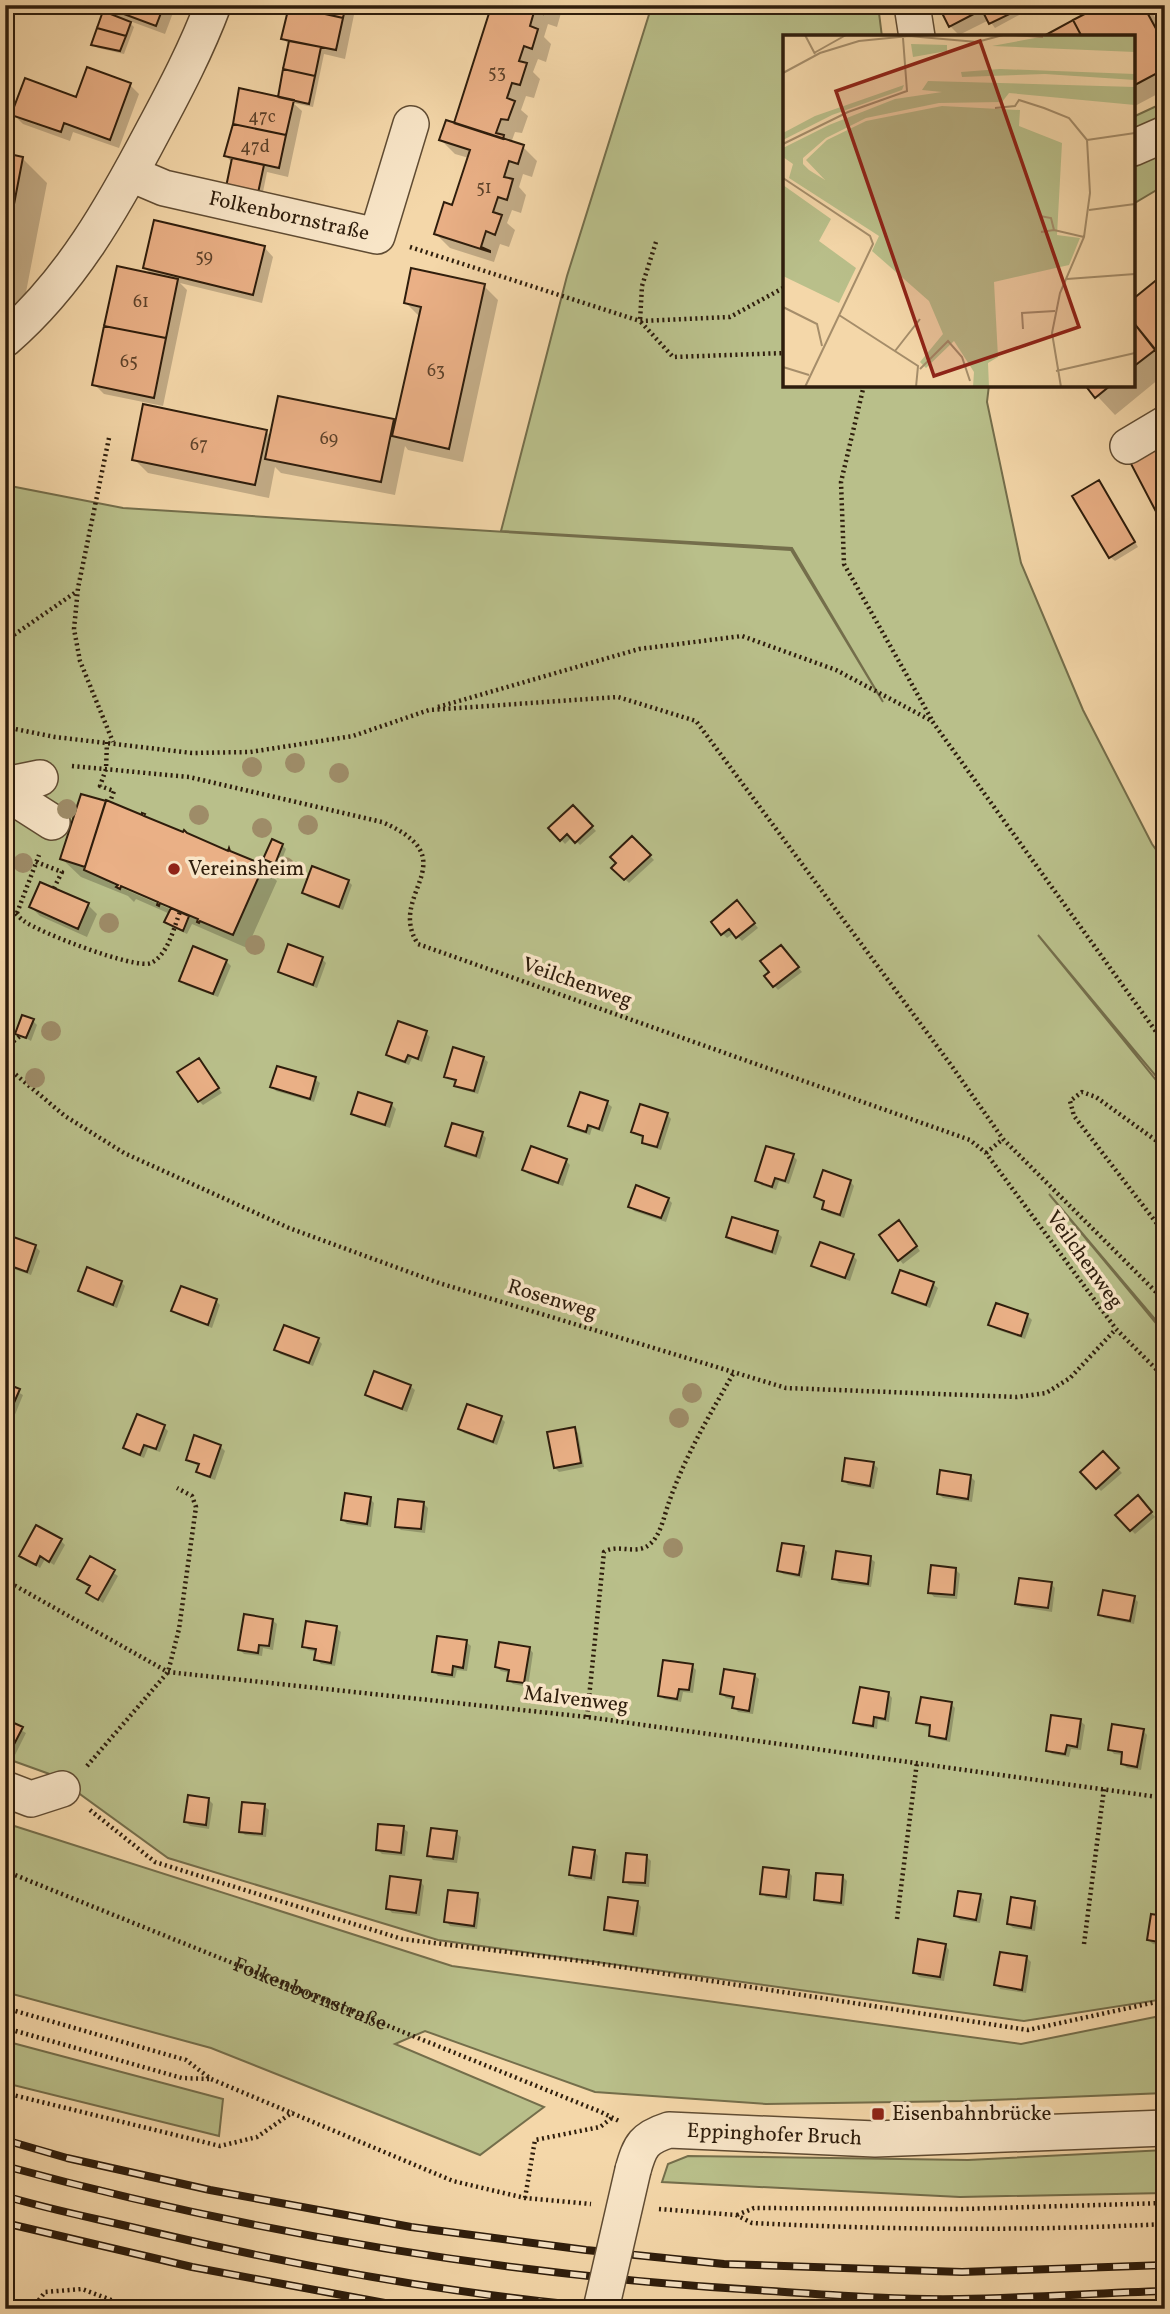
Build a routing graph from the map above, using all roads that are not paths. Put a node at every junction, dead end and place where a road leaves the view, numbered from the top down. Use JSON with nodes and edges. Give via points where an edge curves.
{"nodes":[{"id":1,"x":213,"y":5,"type":"edge"},
{"id":2,"x":912,"y":5,"type":"edge"},
{"id":3,"x":917,"y":35,"type":"edge"},
{"id":4,"x":411,"y":124,"type":"dead end"},
{"id":5,"x":1165,"y":134,"type":"edge"},
{"id":6,"x":1135,"y":147,"type":"edge"},
{"id":7,"x":131,"y":174,"type":"junction"},
{"id":8,"x":5,"y":339,"type":"edge"},
{"id":9,"x":1165,"y":424,"type":"edge"},
{"id":10,"x":1128,"y":446,"type":"dead end"},
{"id":11,"x":40,"y":778,"type":"road end"},
{"id":12,"x":5,"y":785,"type":"edge"},
{"id":13,"x":5,"y":792,"type":"edge"},
{"id":14,"x":52,"y":822,"type":"dead end"},
{"id":15,"x":5,"y":1789,"type":"edge"},
{"id":16,"x":62,"y":1789,"type":"road end"},
{"id":17,"x":1165,"y":2129,"type":"edge"},
{"id":18,"x":601,"y":2309,"type":"edge"}],
"edges":[{"from":1,"to":7,"type":"street"},
{"from":2,"to":3,"type":"street"},
{"from":4,"to":7,"type":"street","name":"Folkenbornstraße","via":[[377,236],[164,188]]},
{"from":5,"to":6,"type":"street"},
{"from":7,"to":8,"type":"street","via":[[94,236],[53,291]]},
{"from":9,"to":10,"type":"street"},
{"from":11,"to":12,"type":"street"},
{"from":13,"to":14,"type":"street"},
{"from":15,"to":16,"type":"street","via":[[31,1799]]},
{"from":17,"to":18,"type":"street","name":"Eppinghofer Bruch","bridge":true,"via":[[875,2139],[669,2130],[645,2140],[638,2151]]}]}
